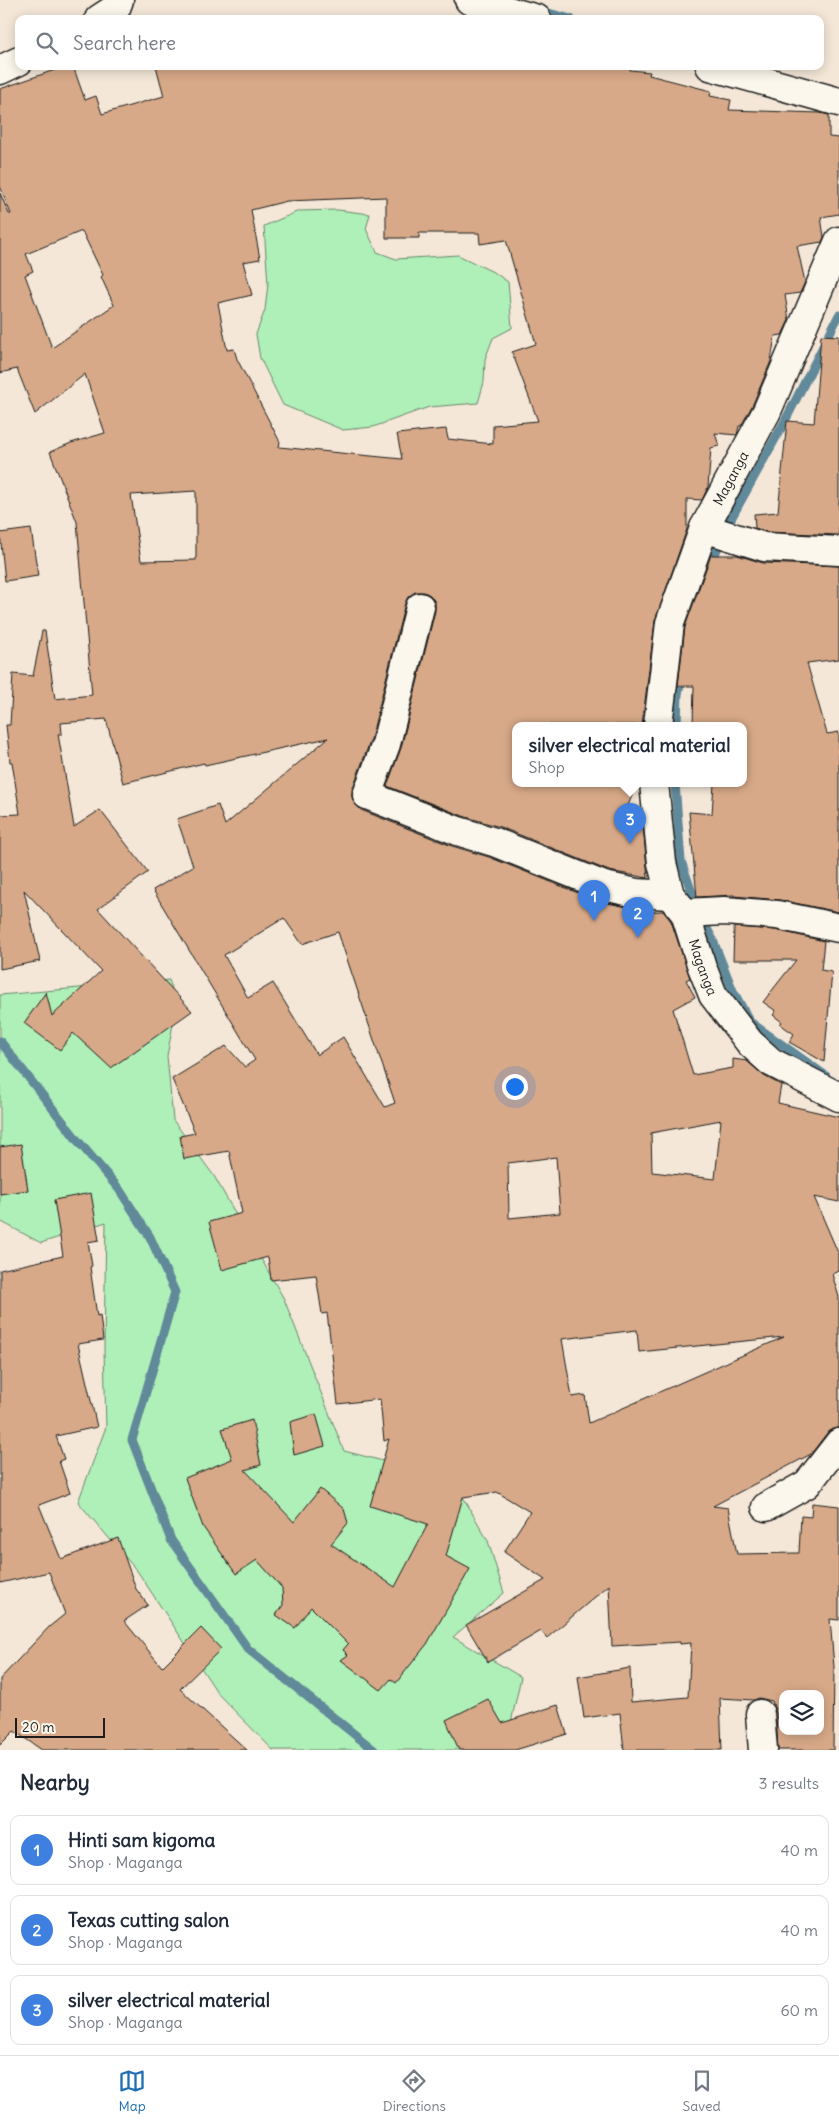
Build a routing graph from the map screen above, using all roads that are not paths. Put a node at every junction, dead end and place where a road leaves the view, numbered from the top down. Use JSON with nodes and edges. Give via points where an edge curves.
{"nodes":[{"id":1,"x":119,"y":0,"type":"edge"},
{"id":2,"x":469,"y":0,"type":"edge"},
{"id":3,"x":105,"y":15,"type":"edge"},
{"id":4,"x":523,"y":15,"type":"edge"},
{"id":5,"x":15,"y":63,"type":"edge"},
{"id":6,"x":0,"y":70,"type":"edge"},
{"id":7,"x":724,"y":70,"type":"edge"},
{"id":8,"x":839,"y":102,"type":"edge"},
{"id":9,"x":839,"y":241,"type":"edge"},
{"id":10,"x":704,"y":528,"type":"junction"},
{"id":11,"x":839,"y":551,"type":"edge"},
{"id":12,"x":420,"y":607,"type":"dead end"},
{"id":13,"x":658,"y":722,"type":"edge"},
{"id":14,"x":654,"y":787,"type":"edge"},
{"id":15,"x":678,"y":904,"type":"junction"},
{"id":16,"x":839,"y":928,"type":"edge"},
{"id":17,"x":839,"y":1097,"type":"edge"},
{"id":18,"x":839,"y":1443,"type":"edge"},
{"id":19,"x":766,"y":1507,"type":"dead end"},
{"id":20,"x":760,"y":1714,"type":"dead end"},
{"id":21,"x":763,"y":1750,"type":"edge"}],
"edges":[{"from":1,"to":3,"type":"street","via":[[116,8]]},
{"from":2,"to":4,"type":"street"},
{"from":5,"to":6,"type":"street"},
{"from":7,"to":8,"type":"street"},
{"from":9,"to":10,"type":"street","name":"Maganga","via":[[767,411]]},
{"from":10,"to":11,"type":"street","via":[[764,547]]},
{"from":10,"to":13,"type":"street","name":"Maganga","via":[[670,623]]},
{"from":12,"to":15,"type":"street","via":[[386,744],[367,795],[604,886]]},
{"from":14,"to":15,"type":"street","name":"Maganga","via":[[662,863]]},
{"from":15,"to":16,"type":"street","via":[[777,915]]},
{"from":15,"to":17,"type":"street","name":"Maganga","via":[[713,995],[750,1044],[771,1062]]},
{"from":18,"to":19,"type":"street","via":[[807,1484]]},
{"from":20,"to":21,"type":"street"}]}
